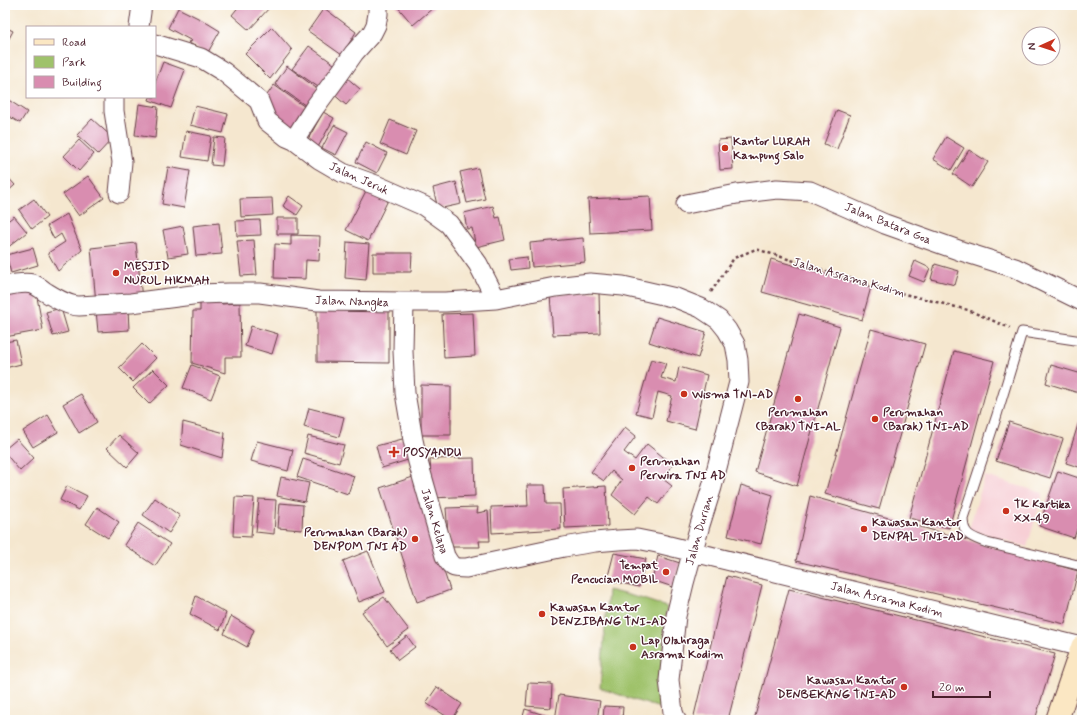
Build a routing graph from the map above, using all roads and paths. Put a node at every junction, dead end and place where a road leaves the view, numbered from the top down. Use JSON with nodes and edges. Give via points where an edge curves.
{"nodes":[{"id":1,"x":142,"y":5,"type":"edge"},
{"id":2,"x":378,"y":5,"type":"edge"},
{"id":3,"x":139,"y":26,"type":"edge"},
{"id":4,"x":156,"y":44,"type":"edge"},
{"id":5,"x":114,"y":98,"type":"edge"},
{"id":6,"x":294,"y":140,"type":"junction"},
{"id":7,"x":120,"y":193,"type":"dead end"},
{"id":8,"x":686,"y":204,"type":"dead end"},
{"id":9,"x":5,"y":286,"type":"edge"},
{"id":10,"x":496,"y":299,"type":"junction"},
{"id":11,"x":1082,"y":301,"type":"edge"},
{"id":12,"x":404,"y":302,"type":"junction"},
{"id":13,"x":701,"y":308,"type":"junction"},
{"id":14,"x":1022,"y":332,"type":"junction"},
{"id":15,"x":1082,"y":341,"type":"edge"},
{"id":16,"x":692,"y":552,"type":"junction"},
{"id":17,"x":1082,"y":566,"type":"edge"},
{"id":18,"x":1082,"y":647,"type":"edge"},
{"id":19,"x":676,"y":720,"type":"edge"},
{"id":20,"x":1057,"y":720,"type":"edge"}],
"edges":[{"from":1,"to":3,"type":"street"},
{"from":2,"to":6,"type":"street","via":[[376,24],[372,33],[354,53]]},
{"from":4,"to":6,"type":"street","name":"Jalan Jeruk","via":[[201,58],[224,72],[259,101],[267,120]]},
{"from":5,"to":7,"type":"street","via":[[122,162]]},
{"from":6,"to":10,"type":"street","name":"Jalan Jeruk","via":[[319,159],[343,172],[424,206],[449,224],[478,264]]},
{"from":8,"to":11,"type":"street","name":"Jalan Batara Goa","via":[[777,189],[810,191],[885,224],[1015,268]]},
{"from":9,"to":12,"type":"street","name":"Jalan Nangka","via":[[23,283],[36,285],[72,306],[131,303],[200,294],[244,293],[318,301]]},
{"from":10,"to":12,"type":"street","name":"Jalan Nangka"},
{"from":10,"to":13,"type":"street","name":"Jalan Nangka","via":[[554,287],[590,283],[623,286],[676,298]]},
{"from":12,"to":16,"type":"street","name":"Jalan Kelapa","via":[[405,393],[413,440],[445,556],[450,565],[466,568],[564,547],[618,540],[644,540]]},
{"from":13,"to":14,"type":"path","name":"Jalan Asrama Kodim","via":[[734,258],[756,249],[877,287],[968,310]]},
{"from":13,"to":16,"type":"street","name":"Jalan Durian","via":[[719,320],[735,344],[739,382]]},
{"from":14,"to":15,"type":"lane"},
{"from":14,"to":17,"type":"lane","via":[[963,518],[963,527],[974,538],[987,543]]},
{"from":16,"to":18,"type":"street","name":"Jalan Asrama Kodim"},
{"from":16,"to":19,"type":"street","name":"Jalan Durian","via":[[679,600],[672,648],[669,680]]},
{"from":18,"to":20,"type":"main road"}]}
